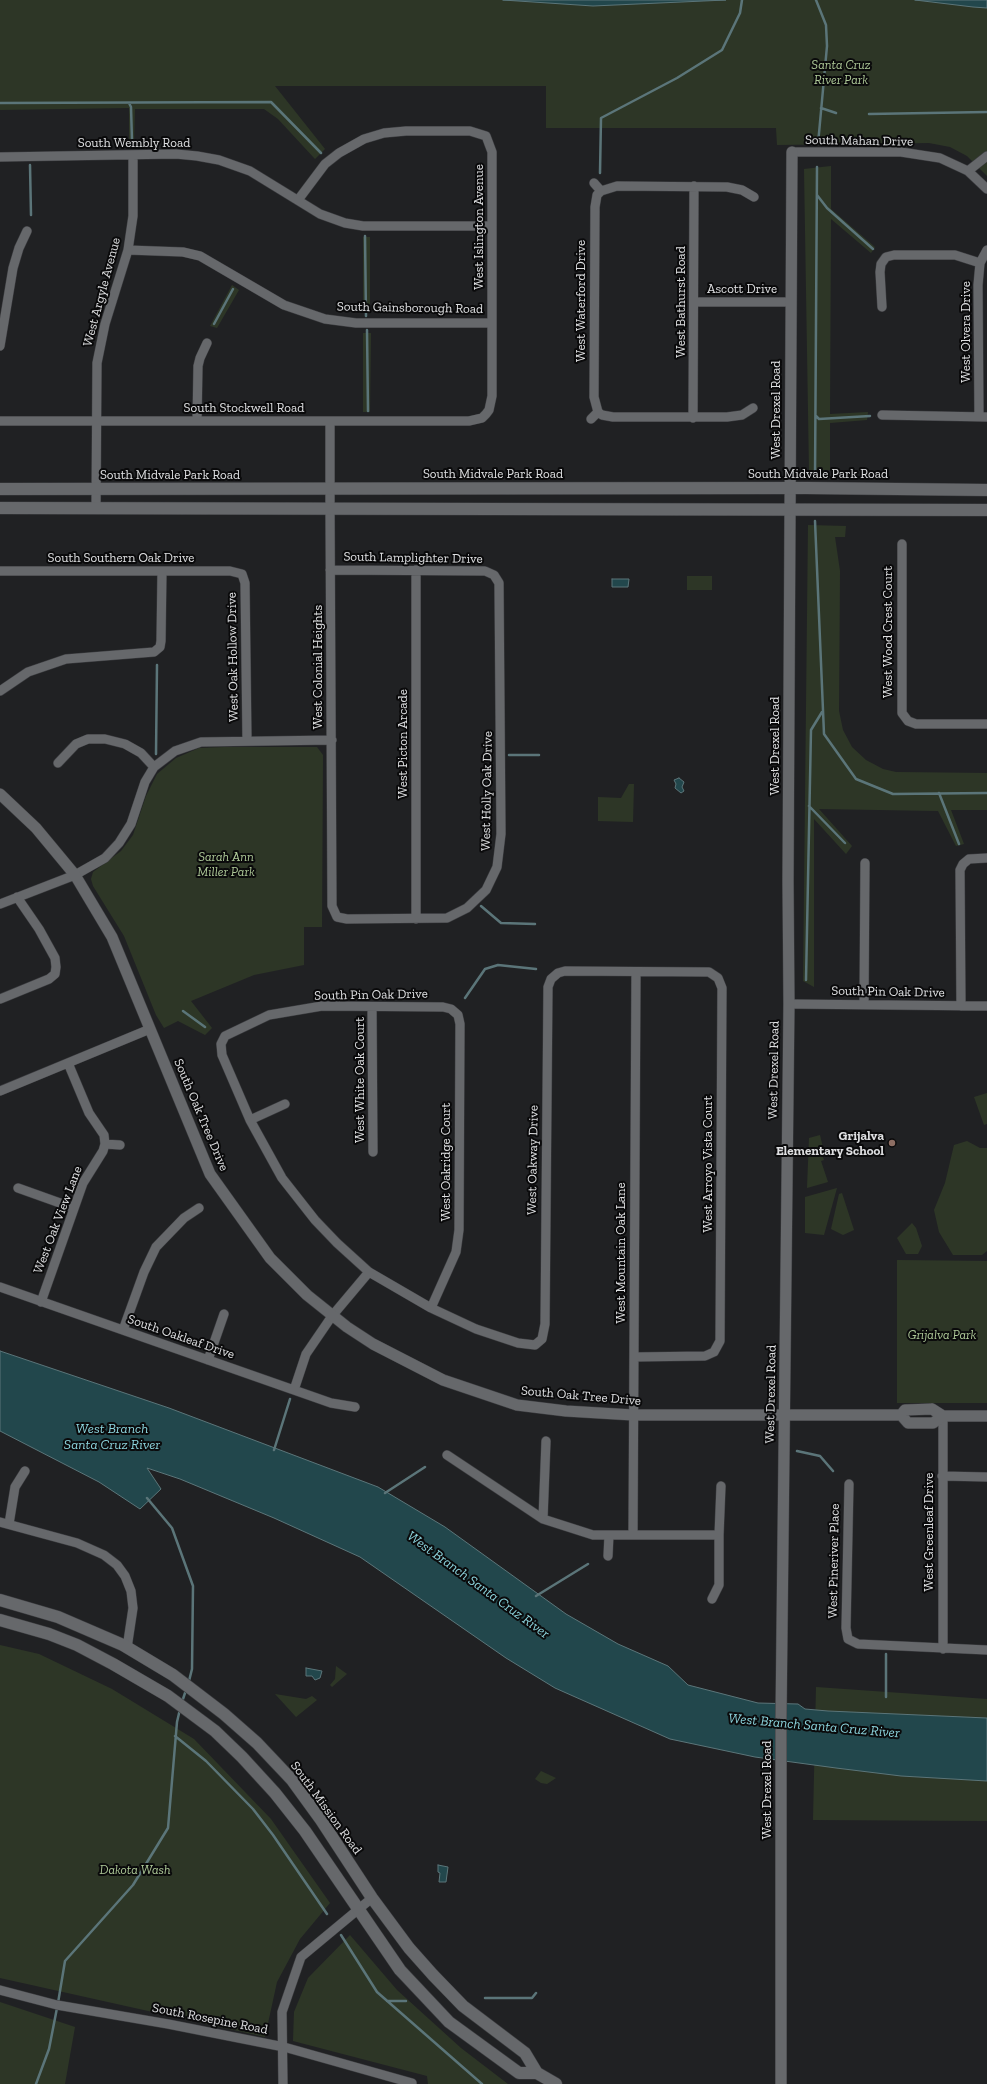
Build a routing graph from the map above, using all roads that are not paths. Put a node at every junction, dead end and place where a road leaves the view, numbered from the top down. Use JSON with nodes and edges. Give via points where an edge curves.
{"nodes":[{"id":1,"x":493,"y":129,"type":"dead end"},
{"id":2,"x":486,"y":136,"type":"junction"},
{"id":3,"x":792,"y":152,"type":"joint"},
{"id":4,"x":133,"y":155,"type":"junction"},
{"id":5,"x":987,"y":156,"type":"edge"},
{"id":6,"x":0,"y":157,"type":"edge"},
{"id":7,"x":968,"y":171,"type":"junction"},
{"id":8,"x":594,"y":183,"type":"dead end"},
{"id":9,"x":694,"y":186,"type":"junction"},
{"id":10,"x":987,"y":189,"type":"edge"},
{"id":11,"x":601,"y":191,"type":"junction"},
{"id":12,"x":754,"y":197,"type":"dead end"},
{"id":13,"x":298,"y":200,"type":"junction"},
{"id":14,"x":492,"y":226,"type":"junction"},
{"id":15,"x":27,"y":231,"type":"dead end"},
{"id":16,"x":128,"y":250,"type":"junction"},
{"id":17,"x":987,"y":250,"type":"edge"},
{"id":18,"x":980,"y":262,"type":"junction"},
{"id":19,"x":694,"y":302,"type":"junction"},
{"id":20,"x":791,"y":302,"type":"junction"},
{"id":21,"x":882,"y":307,"type":"dead end"},
{"id":22,"x":492,"y":323,"type":"junction"},
{"id":23,"x":207,"y":343,"type":"dead end"},
{"id":24,"x":0,"y":346,"type":"edge"},
{"id":25,"x":753,"y":408,"type":"dead end"},
{"id":26,"x":598,"y":412,"type":"junction"},
{"id":27,"x":882,"y":415,"type":"dead end"},
{"id":28,"x":489,"y":417,"type":"joint"},
{"id":29,"x":983,"y":417,"type":"edge"},
{"id":30,"x":693,"y":418,"type":"junction"},
{"id":31,"x":591,"y":419,"type":"dead end"},
{"id":32,"x":0,"y":420,"type":"edge"},
{"id":33,"x":330,"y":420,"type":"junction"},
{"id":34,"x":96,"y":421,"type":"junction"},
{"id":35,"x":197,"y":421,"type":"junction"},
{"id":36,"x":330,"y":488,"type":"junction"},
{"id":37,"x":790,"y":488,"type":"junction"},
{"id":38,"x":0,"y":489,"type":"edge"},
{"id":39,"x":96,"y":489,"type":"junction"},
{"id":40,"x":987,"y":490,"type":"edge"},
{"id":41,"x":0,"y":508,"type":"edge"},
{"id":42,"x":96,"y":508,"type":"junction"},
{"id":43,"x":330,"y":508,"type":"junction"},
{"id":44,"x":791,"y":510,"type":"junction"},
{"id":45,"x":987,"y":510,"type":"edge"},
{"id":46,"x":902,"y":544,"type":"dead end"},
{"id":47,"x":330,"y":570,"type":"junction"},
{"id":48,"x":416,"y":570,"type":"junction"},
{"id":49,"x":0,"y":571,"type":"edge"},
{"id":50,"x":244,"y":571,"type":"joint"},
{"id":51,"x":162,"y":572,"type":"junction"},
{"id":52,"x":496,"y":574,"type":"joint"},
{"id":53,"x":0,"y":691,"type":"edge"},
{"id":54,"x":987,"y":724,"type":"edge"},
{"id":55,"x":247,"y":740,"type":"junction"},
{"id":56,"x":332,"y":740,"type":"junction"},
{"id":57,"x":58,"y":763,"type":"dead end"},
{"id":58,"x":154,"y":767,"type":"junction"},
{"id":59,"x":0,"y":794,"type":"edge"},
{"id":60,"x":987,"y":858,"type":"edge"},
{"id":61,"x":865,"y":863,"type":"dead end"},
{"id":62,"x":74,"y":875,"type":"junction"},
{"id":63,"x":17,"y":897,"type":"junction"},
{"id":64,"x":0,"y":904,"type":"edge"},
{"id":65,"x":333,"y":916,"type":"joint"},
{"id":66,"x":416,"y":919,"type":"junction"},
{"id":67,"x":636,"y":972,"type":"junction"},
{"id":68,"x":0,"y":999,"type":"edge"},
{"id":69,"x":789,"y":1004,"type":"junction"},
{"id":70,"x":864,"y":1004,"type":"junction"},
{"id":71,"x":961,"y":1006,"type":"junction"},
{"id":72,"x":987,"y":1006,"type":"edge"},
{"id":73,"x":372,"y":1007,"type":"junction"},
{"id":74,"x":457,"y":1008,"type":"joint"},
{"id":75,"x":150,"y":1029,"type":"junction"},
{"id":76,"x":68,"y":1063,"type":"junction"},
{"id":77,"x":0,"y":1091,"type":"edge"},
{"id":78,"x":285,"y":1104,"type":"dead end"},
{"id":79,"x":250,"y":1120,"type":"junction"},
{"id":80,"x":105,"y":1144,"type":"junction"},
{"id":81,"x":120,"y":1145,"type":"dead end"},
{"id":82,"x":373,"y":1152,"type":"dead end"},
{"id":83,"x":18,"y":1188,"type":"dead end"},
{"id":84,"x":74,"y":1208,"type":"junction"},
{"id":85,"x":199,"y":1208,"type":"dead end"},
{"id":86,"x":369,"y":1272,"type":"junction"},
{"id":87,"x":0,"y":1288,"type":"edge"},
{"id":88,"x":41,"y":1302,"type":"junction"},
{"id":89,"x":431,"y":1308,"type":"junction"},
{"id":90,"x":224,"y":1314,"type":"dead end"},
{"id":91,"x":332,"y":1316,"type":"junction"},
{"id":92,"x":123,"y":1330,"type":"junction"},
{"id":93,"x":634,"y":1357,"type":"junction"},
{"id":94,"x":208,"y":1360,"type":"junction"},
{"id":95,"x":294,"y":1390,"type":"junction"},
{"id":96,"x":355,"y":1407,"type":"dead end"},
{"id":97,"x":634,"y":1415,"type":"junction"},
{"id":98,"x":785,"y":1415,"type":"junction"},
{"id":99,"x":943,"y":1416,"type":"junction"},
{"id":100,"x":987,"y":1416,"type":"edge"},
{"id":101,"x":546,"y":1441,"type":"dead end"},
{"id":102,"x":447,"y":1455,"type":"dead end"},
{"id":103,"x":25,"y":1471,"type":"dead end"},
{"id":104,"x":942,"y":1476,"type":"junction"},
{"id":105,"x":987,"y":1477,"type":"edge"},
{"id":106,"x":849,"y":1484,"type":"dead end"},
{"id":107,"x":721,"y":1486,"type":"dead end"},
{"id":108,"x":543,"y":1519,"type":"junction"},
{"id":109,"x":5,"y":1523,"type":"edge"},
{"id":110,"x":609,"y":1535,"type":"junction"},
{"id":111,"x":634,"y":1535,"type":"junction"},
{"id":112,"x":718,"y":1535,"type":"junction"},
{"id":113,"x":608,"y":1556,"type":"dead end"},
{"id":114,"x":712,"y":1599,"type":"dead end"},
{"id":115,"x":0,"y":1600,"type":"edge"},
{"id":116,"x":20,"y":1606,"type":"junction"},
{"id":117,"x":0,"y":1620,"type":"edge"},
{"id":118,"x":14,"y":1624,"type":"junction"},
{"id":119,"x":127,"y":1648,"type":"junction"},
{"id":120,"x":943,"y":1649,"type":"junction"},
{"id":121,"x":987,"y":1650,"type":"edge"},
{"id":122,"x":372,"y":1898,"type":"junction"},
{"id":123,"x":358,"y":1911,"type":"junction"},
{"id":124,"x":0,"y":1990,"type":"edge"},
{"id":125,"x":284,"y":2047,"type":"junction"},
{"id":126,"x":546,"y":2080,"type":"edge"},
{"id":127,"x":412,"y":2083,"type":"dead end"},
{"id":128,"x":283,"y":2084,"type":"edge"},
{"id":129,"x":781,"y":2084,"type":"edge"}],
"edges":[{"from":1,"to":2,"type":"street"},
{"from":2,"to":13,"type":"street","via":[[470,130],[406,131],[384,133],[364,139],[325,164]]},
{"from":2,"to":14,"type":"street","name":"West Islington Avenue","via":[[492,152]]},
{"from":3,"to":7,"type":"street","name":"South Mahan Drive","via":[[901,152],[940,158]]},
{"from":3,"to":20,"type":"street","name":"West Drexel Road"},
{"from":4,"to":6,"type":"street","name":"South Wembly Road"},
{"from":4,"to":13,"type":"street","name":"South Wembly Road","via":[[187,154],[219,160],[250,171]]},
{"from":4,"to":16,"type":"street","name":"West Argyle Avenue","via":[[133,204]]},
{"from":5,"to":7,"type":"street"},
{"from":7,"to":10,"type":"street","name":"South Mahan Drive"},
{"from":8,"to":11,"type":"street"},
{"from":9,"to":11,"type":"street","via":[[617,186]]},
{"from":9,"to":12,"type":"street","via":[[735,188]]},
{"from":9,"to":19,"type":"street","name":"West Bathurst Road"},
{"from":11,"to":26,"type":"street","name":"West Waterford Drive","via":[[597,195],[595,207],[594,397]]},
{"from":13,"to":14,"type":"street","name":"South Wembly Road","via":[[328,218],[354,225]]},
{"from":14,"to":22,"type":"street","name":"West Islington Avenue"},
{"from":15,"to":24,"type":"street","via":[[13,268]]},
{"from":16,"to":22,"type":"street","name":"South Gainsborough Road","via":[[183,252],[200,256],[279,303],[325,319],[356,323]]},
{"from":16,"to":34,"type":"street","name":"West Argyle Avenue","via":[[98,351]]},
{"from":17,"to":18,"type":"street","name":"West Olvera Drive"},
{"from":18,"to":21,"type":"street","via":[[956,255],[894,254],[886,257],[881,264],[880,272]]},
{"from":18,"to":29,"type":"street","name":"West Olvera Drive"},
{"from":19,"to":20,"type":"street","name":"Ascott Drive"},
{"from":19,"to":30,"type":"street","name":"West Bathurst Road"},
{"from":20,"to":37,"type":"street","name":"West Drexel Road"},
{"from":22,"to":28,"type":"street","name":"West Islington Avenue","via":[[492,396]]},
{"from":23,"to":35,"type":"street","via":[[198,366]]},
{"from":25,"to":30,"type":"street","via":[[735,417]]},
{"from":26,"to":30,"type":"street","via":[[608,417]]},
{"from":26,"to":31,"type":"street"},
{"from":27,"to":29,"type":"street"},
{"from":28,"to":33,"type":"street","name":"South Stockwell Road","via":[[469,421]]},
{"from":32,"to":34,"type":"street","name":"South Stockwell Road"},
{"from":33,"to":35,"type":"street","name":"South Stockwell Road"},
{"from":33,"to":36,"type":"street","name":"West Colonial Heights"},
{"from":34,"to":35,"type":"street","name":"South Stockwell Road"},
{"from":34,"to":39,"type":"street","name":"West Argyle Avenue"},
{"from":36,"to":37,"type":"main road","name":"South Midvale Park Road"},
{"from":36,"to":39,"type":"main road","name":"South Midvale Park Road"},
{"from":36,"to":43,"type":"street","name":"West Colonial Heights"},
{"from":37,"to":40,"type":"main road","name":"South Midvale Park Road"},
{"from":37,"to":44,"type":"street","name":"West Drexel Road"},
{"from":38,"to":39,"type":"main road","name":"South Midvale Park Road"},
{"from":39,"to":42,"type":"street","name":"West Argyle Avenue"},
{"from":41,"to":42,"type":"main road"},
{"from":42,"to":43,"type":"main road"},
{"from":43,"to":44,"type":"main road"},
{"from":43,"to":47,"type":"street","name":"West Colonial Heights"},
{"from":44,"to":45,"type":"main road"},
{"from":44,"to":69,"type":"street","name":"West Drexel Road"},
{"from":46,"to":54,"type":"street","name":"West Wood Crest Court","via":[[903,720],[921,724]]},
{"from":47,"to":48,"type":"street","name":"South Lamplighter Drive"},
{"from":47,"to":56,"type":"street","name":"West Colonial Heights"},
{"from":48,"to":52,"type":"street","name":"South Lamplighter Drive","via":[[485,571]]},
{"from":48,"to":66,"type":"street","name":"West Picton Arcade"},
{"from":49,"to":51,"type":"street","name":"South Southern Oak Drive"},
{"from":50,"to":51,"type":"street","name":"South Southern Oak Drive"},
{"from":50,"to":55,"type":"street","name":"West Oak Hollow Drive"},
{"from":51,"to":53,"type":"street","via":[[160,652],[66,659],[28,672]]},
{"from":52,"to":66,"type":"street","name":"West Holly Oak Drive","via":[[500,586],[501,834],[497,867],[486,890],[467,908],[447,918]]},
{"from":55,"to":56,"type":"street"},
{"from":55,"to":58,"type":"street","via":[[201,742],[175,751]]},
{"from":56,"to":65,"type":"street","name":"West Colonial Heights"},
{"from":57,"to":58,"type":"street","via":[[76,744],[88,739],[105,739],[125,744],[141,753]]},
{"from":58,"to":62,"type":"street","via":[[145,782],[131,824],[119,843],[105,858]]},
{"from":59,"to":62,"type":"street","name":"South Oak Tree Drive","via":[[36,828]]},
{"from":60,"to":71,"type":"street","via":[[962,859]]},
{"from":61,"to":70,"type":"street"},
{"from":62,"to":63,"type":"street"},
{"from":62,"to":75,"type":"street","name":"South Oak Tree Drive","via":[[112,937]]},
{"from":63,"to":64,"type":"street"},
{"from":63,"to":68,"type":"street","via":[[39,929],[59,971],[48,979]]},
{"from":65,"to":66,"type":"street","name":"West Holly Oak Drive","via":[[347,919]]},
{"from":67,"to":89,"type":"street","name":"West Oakway Drive","via":[[562,971],[550,976],[545,1324],[540,1344],[528,1345],[483,1332]]},
{"from":67,"to":93,"type":"street","name":"West Mountain Oak Lane"},
{"from":67,"to":93,"type":"street","name":"West Arroyo Vista Court","via":[[719,974],[722,988],[720,1341],[717,1355]]},
{"from":69,"to":70,"type":"street","name":"South Pin Oak Drive"},
{"from":69,"to":98,"type":"street","name":"West Drexel Road"},
{"from":70,"to":71,"type":"street","name":"South Pin Oak Drive"},
{"from":71,"to":72,"type":"street","name":"South Pin Oak Drive"},
{"from":73,"to":74,"type":"street","name":"South Pin Oak Drive"},
{"from":73,"to":79,"type":"street","name":"South Pin Oak Drive","via":[[322,1006],[270,1015],[229,1033],[220,1040],[222,1055]]},
{"from":73,"to":82,"type":"street","name":"West White Oak Court"},
{"from":74,"to":89,"type":"street","name":"West Oakridge Court","via":[[460,1024],[459,1230],[456,1252]]},
{"from":75,"to":76,"type":"street"},
{"from":75,"to":91,"type":"street","name":"South Oak Tree Drive","via":[[210,1174],[261,1247],[290,1279]]},
{"from":76,"to":77,"type":"street"},
{"from":76,"to":80,"type":"street","via":[[89,1113],[104,1135]]},
{"from":78,"to":79,"type":"street"},
{"from":79,"to":86,"type":"street","via":[[282,1178],[315,1220]]},
{"from":80,"to":81,"type":"street"},
{"from":80,"to":84,"type":"street","name":"West Oak View Lane","via":[[86,1175]]},
{"from":83,"to":84,"type":"street"},
{"from":84,"to":88,"type":"street","name":"West Oak View Lane"},
{"from":85,"to":92,"type":"street","via":[[184,1218],[156,1247]]},
{"from":86,"to":89,"type":"street"},
{"from":86,"to":91,"type":"street"},
{"from":87,"to":88,"type":"street","name":"South Oakleaf Drive"},
{"from":88,"to":92,"type":"street","name":"South Oakleaf Drive"},
{"from":90,"to":94,"type":"street"},
{"from":91,"to":95,"type":"street","via":[[306,1354]]},
{"from":91,"to":97,"type":"street","name":"South Oak Tree Drive","via":[[373,1344],[443,1380],[517,1405]]},
{"from":92,"to":94,"type":"street","name":"South Oakleaf Drive"},
{"from":93,"to":97,"type":"street","name":"West Mountain Oak Lane"},
{"from":94,"to":95,"type":"street","name":"South Oakleaf Drive"},
{"from":95,"to":96,"type":"street","name":"South Oakleaf Drive","via":[[331,1403]]},
{"from":97,"to":98,"type":"street","name":"South Oak Tree Drive"},
{"from":97,"to":111,"type":"street","name":"West Mountain Oak Lane"},
{"from":98,"to":99,"type":"street","name":"South Oak Tree Drive","via":[[902,1415],[908,1422],[927,1423],[933,1423]]},
{"from":98,"to":129,"type":"street","name":"West Drexel Road","via":[[781,1719]]},
{"from":99,"to":100,"type":"street","name":"South Oak Tree Drive"},
{"from":99,"to":104,"type":"street","name":"West Greenleaf Drive"},
{"from":101,"to":108,"type":"street"},
{"from":102,"to":108,"type":"street"},
{"from":103,"to":109,"type":"street","via":[[15,1487]]},
{"from":104,"to":105,"type":"street"},
{"from":104,"to":120,"type":"street","name":"West Greenleaf Drive"},
{"from":106,"to":120,"type":"street","name":"West Pineriver Place","via":[[846,1641],[858,1644]]},
{"from":107,"to":112,"type":"street"},
{"from":108,"to":110,"type":"street","via":[[593,1535]]},
{"from":109,"to":119,"type":"street","via":[[77,1543],[104,1555],[117,1565],[131,1591],[133,1608]]},
{"from":110,"to":111,"type":"street"},
{"from":110,"to":113,"type":"street"},
{"from":111,"to":112,"type":"street"},
{"from":112,"to":114,"type":"street","via":[[719,1585]]},
{"from":115,"to":116,"type":"main road","name":"South Mission Road"},
{"from":116,"to":118,"type":"main road"},
{"from":116,"to":119,"type":"main road","name":"South Mission Road","via":[[58,1618]]},
{"from":117,"to":118,"type":"main road","name":"South Mission Road"},
{"from":118,"to":123,"type":"main road","name":"South Mission Road","via":[[77,1645],[168,1696],[195,1715],[242,1757],[275,1793],[305,1831]]},
{"from":119,"to":122,"type":"main road","name":"South Mission Road","via":[[173,1675],[257,1743],[292,1780]]},
{"from":120,"to":121,"type":"street"},
{"from":122,"to":123,"type":"street"},
{"from":122,"to":126,"type":"main road","name":"South Mission Road","via":[[408,1948],[433,1975],[463,2006],[525,2053]]},
{"from":123,"to":125,"type":"street","via":[[302,1957],[282,2012]]},
{"from":123,"to":126,"type":"main road","name":"South Mission Road","via":[[400,1970],[449,2022],[519,2073]]},
{"from":124,"to":125,"type":"street","name":"South Rosepine Road","via":[[57,2005]]},
{"from":125,"to":127,"type":"street","name":"South Rosepine Road"},
{"from":125,"to":128,"type":"street"}]}
